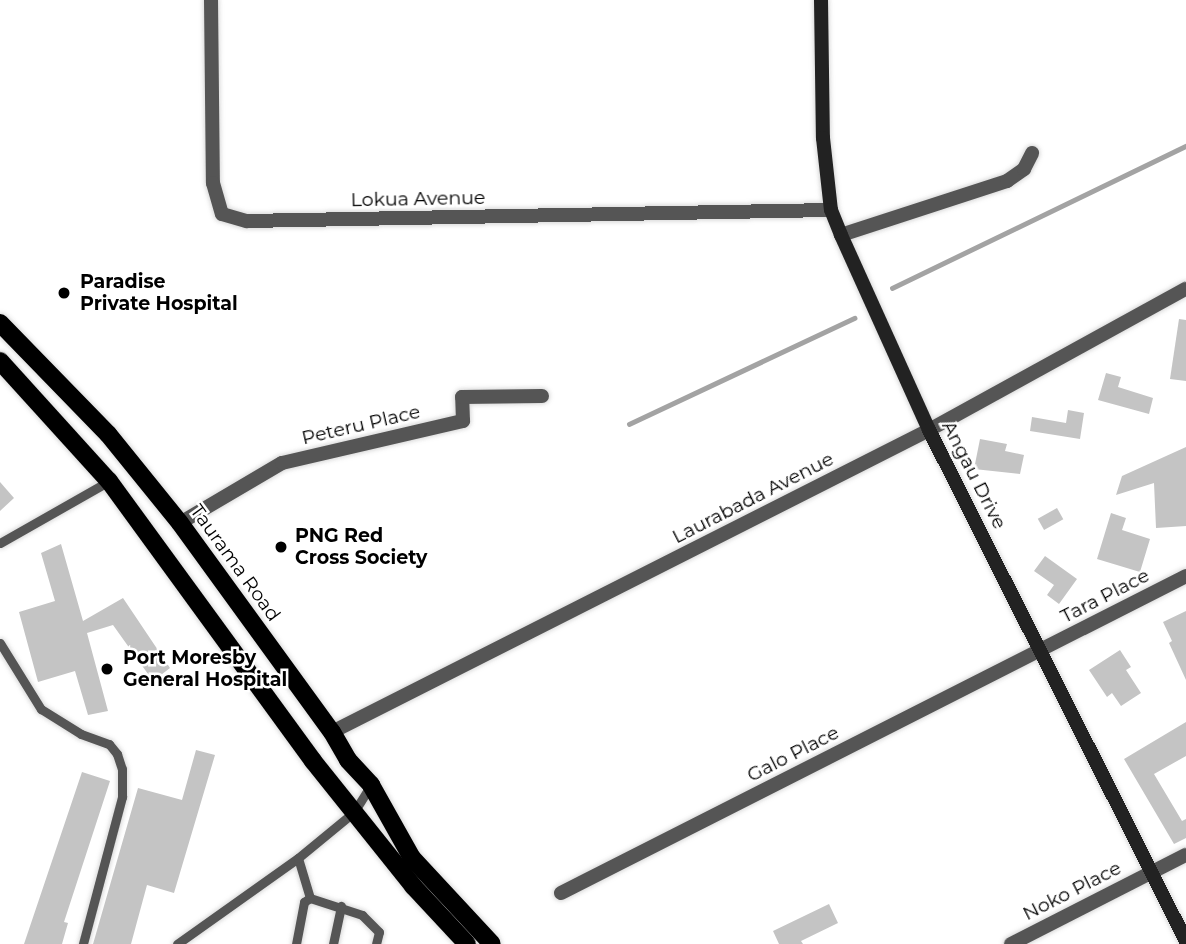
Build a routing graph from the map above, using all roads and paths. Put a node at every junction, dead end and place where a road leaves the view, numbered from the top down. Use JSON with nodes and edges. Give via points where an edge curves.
{"nodes":[{"id":1,"x":211,"y":0,"type":"edge"},
{"id":2,"x":821,"y":0,"type":"edge"},
{"id":3,"x":1032,"y":153,"type":"dead end"},
{"id":4,"x":831,"y":211,"type":"junction"},
{"id":5,"x":841,"y":235,"type":"junction"},
{"id":6,"x":1186,"y":289,"type":"edge"},
{"id":7,"x":0,"y":323,"type":"edge"},
{"id":8,"x":0,"y":361,"type":"edge"},
{"id":9,"x":542,"y":396,"type":"dead end"},
{"id":10,"x":929,"y":430,"type":"junction"},
{"id":11,"x":109,"y":481,"type":"junction"},
{"id":12,"x":180,"y":523,"type":"junction"},
{"id":13,"x":0,"y":543,"type":"edge"},
{"id":14,"x":1186,"y":576,"type":"edge"},
{"id":15,"x":0,"y":643,"type":"edge"},
{"id":16,"x":1041,"y":650,"type":"junction"},
{"id":17,"x":332,"y":732,"type":"junction"},
{"id":18,"x":371,"y":785,"type":"junction"},
{"id":19,"x":354,"y":812,"type":"junction"},
{"id":20,"x":1186,"y":855,"type":"edge"},
{"id":21,"x":298,"y":858,"type":"junction"},
{"id":22,"x":1151,"y":873,"type":"junction"},
{"id":23,"x":561,"y":892,"type":"dead end"},
{"id":24,"x":310,"y":898,"type":"junction"},
{"id":25,"x":341,"y":906,"type":"junction"},
{"id":26,"x":1186,"y":941,"type":"edge"},
{"id":27,"x":83,"y":944,"type":"edge"},
{"id":28,"x":177,"y":944,"type":"edge"},
{"id":29,"x":296,"y":944,"type":"edge"},
{"id":30,"x":333,"y":944,"type":"edge"},
{"id":31,"x":376,"y":944,"type":"edge"},
{"id":32,"x":467,"y":944,"type":"edge"},
{"id":33,"x":492,"y":944,"type":"edge"},
{"id":34,"x":1011,"y":944,"type":"edge"}],
"edges":[{"from":1,"to":4,"type":"street","name":"Lokua Avenue","via":[[213,183],[222,214],[247,221]]},
{"from":2,"to":4,"type":"street","name":"Angau Drive","via":[[823,138]]},
{"from":3,"to":5,"type":"street","via":[[1024,169],[1007,181]]},
{"from":4,"to":5,"type":"street","name":"Angau Drive"},
{"from":5,"to":10,"type":"street","name":"Angau Drive"},
{"from":6,"to":10,"type":"street","name":"Laurabada Avenue"},
{"from":7,"to":12,"type":"main road","name":"Taurama Road","via":[[108,433]]},
{"from":8,"to":11,"type":"main road"},
{"from":9,"to":12,"type":"street","name":"Peteru Place","via":[[462,397],[463,421],[282,463]]},
{"from":10,"to":16,"type":"street","name":"Angau Drive"},
{"from":10,"to":17,"type":"street","name":"Laurabada Avenue"},
{"from":11,"to":13,"type":"lane"},
{"from":11,"to":19,"type":"main road"},
{"from":12,"to":17,"type":"main road","name":"Taurama Road"},
{"from":14,"to":16,"type":"street","name":"Tara Place"},
{"from":15,"to":27,"type":"lane","via":[[41,709],[80,734],[108,744],[122,769],[122,797]]},
{"from":16,"to":22,"type":"street","name":"Angau Drive"},
{"from":16,"to":23,"type":"street","name":"Galo Place"},
{"from":17,"to":18,"type":"main road","name":"Taurama Road","via":[[348,760]]},
{"from":18,"to":19,"type":"lane"},
{"from":18,"to":33,"type":"main road","name":"Taurama Road","via":[[412,858]]},
{"from":19,"to":21,"type":"lane"},
{"from":19,"to":32,"type":"main road"},
{"from":20,"to":22,"type":"street","name":"Noko Place"},
{"from":21,"to":24,"type":"lane"},
{"from":21,"to":28,"type":"lane"},
{"from":22,"to":26,"type":"street","name":"Angau Drive"},
{"from":22,"to":34,"type":"street","name":"Noko Place"},
{"from":24,"to":25,"type":"lane"},
{"from":24,"to":29,"type":"lane","via":[[304,902]]},
{"from":25,"to":30,"type":"lane"},
{"from":25,"to":31,"type":"lane","via":[[372,924],[379,932]]}]}
